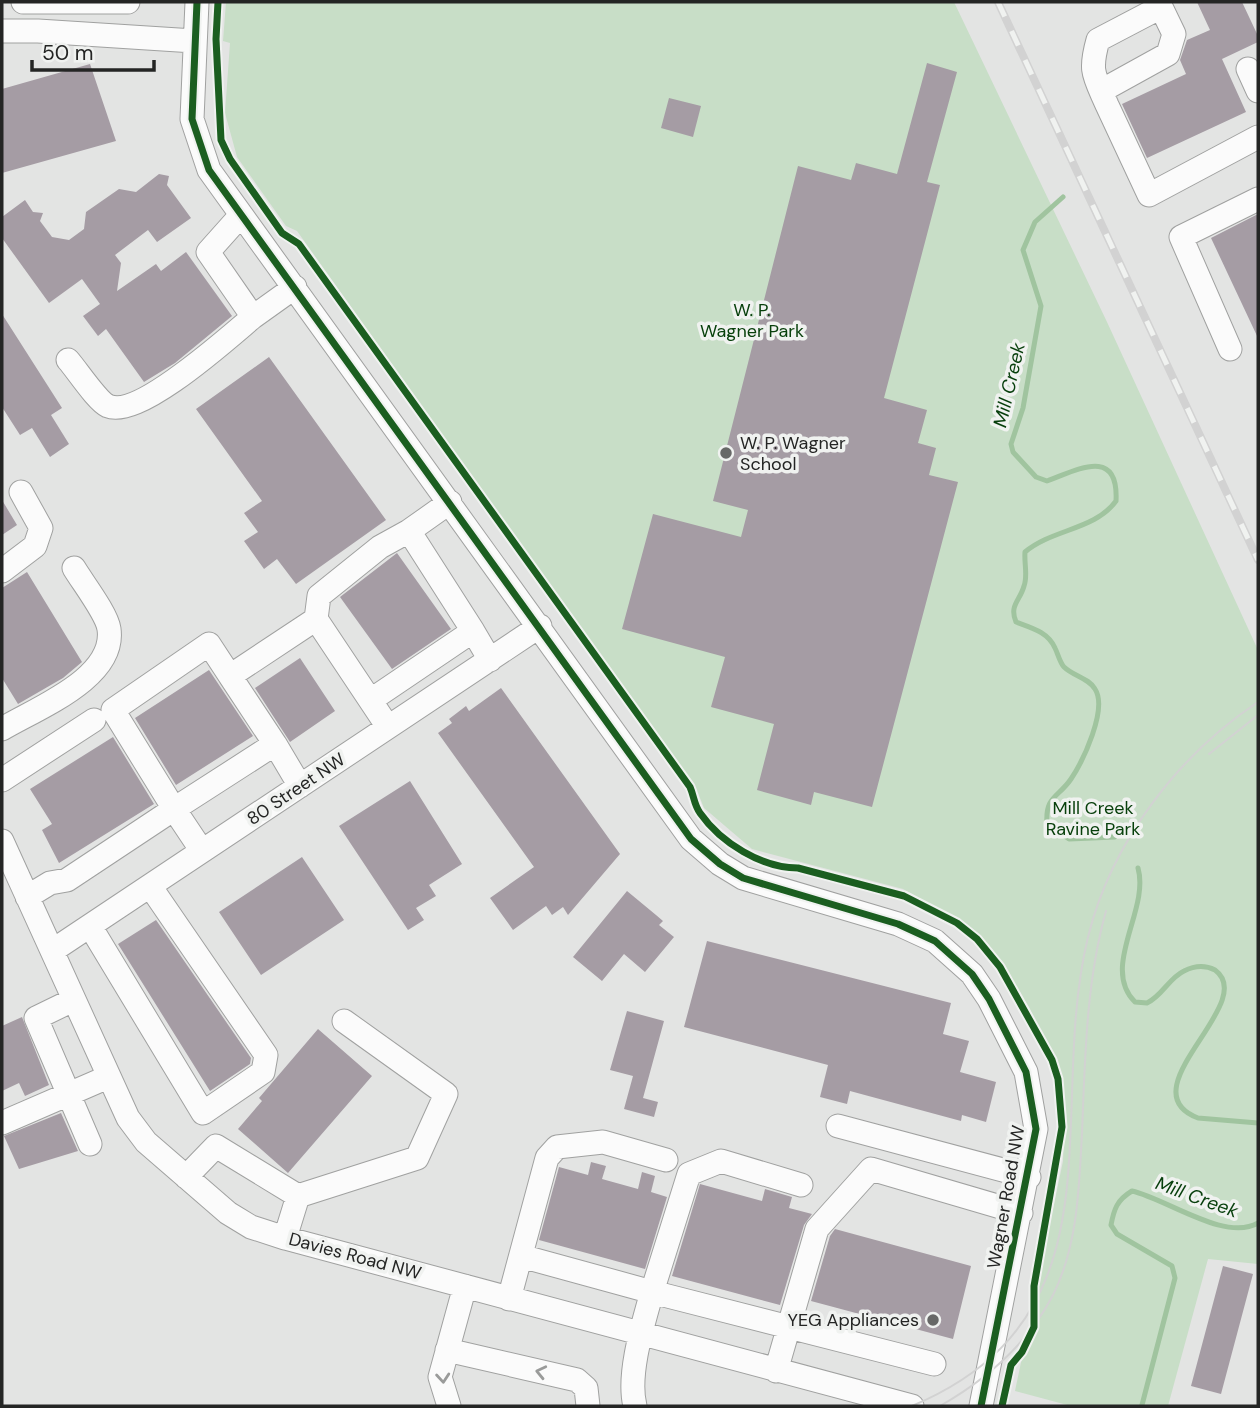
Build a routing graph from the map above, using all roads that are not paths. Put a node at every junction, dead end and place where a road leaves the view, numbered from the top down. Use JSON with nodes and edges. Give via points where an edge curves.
{"nodes":[{"id":1,"x":23,"y":2,"type":"edge"},
{"id":2,"x":128,"y":2,"type":"edge"},
{"id":3,"x":197,"y":2,"type":"edge"},
{"id":4,"x":13,"y":31,"type":"edge"},
{"id":5,"x":194,"y":41,"type":"junction"},
{"id":6,"x":1248,"y":69,"type":"dead end"},
{"id":7,"x":1101,"y":91,"type":"dead end"},
{"id":8,"x":1258,"y":91,"type":"edge"},
{"id":9,"x":1258,"y":137,"type":"edge"},
{"id":10,"x":1258,"y":199,"type":"edge"},
{"id":11,"x":241,"y":215,"type":"junction"},
{"id":12,"x":295,"y":287,"type":"junction"},
{"id":13,"x":253,"y":317,"type":"junction"},
{"id":14,"x":1230,"y":349,"type":"dead end"},
{"id":15,"x":68,"y":360,"type":"dead end"},
{"id":16,"x":22,"y":492,"type":"dead end"},
{"id":17,"x":450,"y":502,"type":"junction"},
{"id":18,"x":409,"y":531,"type":"junction"},
{"id":19,"x":74,"y":568,"type":"dead end"},
{"id":20,"x":2,"y":571,"type":"edge"},
{"id":21,"x":316,"y":619,"type":"junction"},
{"id":22,"x":540,"y":626,"type":"junction"},
{"id":23,"x":473,"y":631,"type":"junction"},
{"id":24,"x":490,"y":660,"type":"junction"},
{"id":25,"x":230,"y":676,"type":"junction"},
{"id":26,"x":371,"y":700,"type":"junction"},
{"id":27,"x":94,"y":720,"type":"dead end"},
{"id":28,"x":388,"y":727,"type":"junction"},
{"id":29,"x":2,"y":729,"type":"edge"},
{"id":30,"x":275,"y":744,"type":"junction"},
{"id":31,"x":2,"y":780,"type":"edge"},
{"id":32,"x":300,"y":786,"type":"junction"},
{"id":33,"x":174,"y":809,"type":"junction"},
{"id":34,"x":2,"y":841,"type":"edge"},
{"id":35,"x":202,"y":851,"type":"junction"},
{"id":36,"x":150,"y":886,"type":"junction"},
{"id":37,"x":27,"y":897,"type":"junction"},
{"id":38,"x":90,"y":926,"type":"junction"},
{"id":39,"x":52,"y":951,"type":"junction"},
{"id":40,"x":73,"y":1000,"type":"junction"},
{"id":41,"x":344,"y":1021,"type":"dead end"},
{"id":42,"x":107,"y":1077,"type":"junction"},
{"id":43,"x":69,"y":1094,"type":"junction"},
{"id":44,"x":2,"y":1123,"type":"edge"},
{"id":45,"x":838,"y":1126,"type":"dead end"},
{"id":46,"x":90,"y":1144,"type":"dead end"},
{"id":47,"x":666,"y":1160,"type":"dead end"},
{"id":48,"x":970,"y":1161,"type":"junction"},
{"id":49,"x":186,"y":1177,"type":"junction"},
{"id":50,"x":1028,"y":1177,"type":"junction"},
{"id":51,"x":801,"y":1185,"type":"dead end"},
{"id":52,"x":298,"y":1196,"type":"junction"},
{"id":53,"x":962,"y":1196,"type":"junction"},
{"id":54,"x":1021,"y":1213,"type":"junction"},
{"id":55,"x":285,"y":1238,"type":"junction"},
{"id":56,"x":521,"y":1256,"type":"junction"},
{"id":57,"x":465,"y":1286,"type":"junction"},
{"id":58,"x":652,"y":1292,"type":"junction"},
{"id":59,"x":509,"y":1299,"type":"junction"},
{"id":60,"x":789,"y":1325,"type":"junction"},
{"id":61,"x":639,"y":1335,"type":"junction"},
{"id":62,"x":447,"y":1350,"type":"junction"},
{"id":63,"x":934,"y":1364,"type":"dead end"},
{"id":64,"x":776,"y":1371,"type":"junction"},
{"id":65,"x":449,"y":1406,"type":"edge"},
{"id":66,"x":588,"y":1406,"type":"edge"},
{"id":67,"x":635,"y":1406,"type":"edge"},
{"id":68,"x":912,"y":1406,"type":"edge"},
{"id":69,"x":981,"y":1406,"type":"edge"}],
"edges":[{"from":1,"to":2,"type":"street"},
{"from":1,"to":4,"type":"street"},
{"from":3,"to":5,"type":"street","name":"Wagner Road NW"},
{"from":4,"to":5,"type":"street"},
{"from":5,"to":11,"type":"street","name":"Wagner Road NW","via":[[196,137],[209,170]]},
{"from":6,"to":8,"type":"street"},
{"from":7,"to":9,"type":"street","via":[[1149,195]]},
{"from":10,"to":14,"type":"street","via":[[1181,237]]},
{"from":11,"to":12,"type":"street","name":"Wagner Road NW"},
{"from":11,"to":13,"type":"street","via":[[208,252]]},
{"from":12,"to":13,"type":"street"},
{"from":12,"to":17,"type":"street","name":"Wagner Road NW"},
{"from":13,"to":15,"type":"street","via":[[146,398],[120,408],[106,405]]},
{"from":16,"to":20,"type":"street","via":[[41,528],[35,546]]},
{"from":17,"to":18,"type":"street"},
{"from":17,"to":22,"type":"street","name":"Wagner Road NW"},
{"from":18,"to":21,"type":"street","via":[[380,547],[319,596]]},
{"from":18,"to":23,"type":"street"},
{"from":19,"to":29,"type":"street","via":[[109,626],[109,651],[90,677]]},
{"from":21,"to":25,"type":"street"},
{"from":21,"to":26,"type":"street"},
{"from":22,"to":24,"type":"street","name":"80 Street NW"},
{"from":22,"to":50,"type":"street","name":"Wagner Road NW","via":[[682,828],[709,856],[770,889],[918,932],[954,956],[972,975],[1026,1072],[1036,1129]]},
{"from":23,"to":24,"type":"street"},
{"from":23,"to":26,"type":"street"},
{"from":24,"to":28,"type":"street","name":"80 Street NW"},
{"from":25,"to":30,"type":"street"},
{"from":25,"to":33,"type":"street","via":[[209,644],[113,710]]},
{"from":26,"to":28,"type":"street"},
{"from":27,"to":31,"type":"street"},
{"from":28,"to":32,"type":"street","name":"80 Street NW"},
{"from":30,"to":32,"type":"street"},
{"from":30,"to":33,"type":"street"},
{"from":32,"to":35,"type":"street","name":"80 Street NW"},
{"from":33,"to":35,"type":"street"},
{"from":33,"to":37,"type":"street","via":[[67,880],[50,883]]},
{"from":34,"to":37,"type":"street","name":"Davies Road NW"},
{"from":35,"to":36,"type":"street","name":"80 Street NW"},
{"from":36,"to":38,"type":"street","name":"80 Street NW"},
{"from":36,"to":38,"type":"street","via":[[266,1055],[263,1072],[203,1113]]},
{"from":37,"to":39,"type":"street","name":"Davies Road NW"},
{"from":38,"to":39,"type":"street","name":"80 Street NW"},
{"from":39,"to":40,"type":"street","name":"Davies Road NW"},
{"from":40,"to":42,"type":"street","name":"Davies Road NW"},
{"from":40,"to":43,"type":"street","via":[[36,1018]]},
{"from":41,"to":52,"type":"street","via":[[446,1094],[417,1158]]},
{"from":42,"to":43,"type":"street"},
{"from":42,"to":49,"type":"street","name":"Davies Road NW","via":[[135,1129]]},
{"from":43,"to":44,"type":"street"},
{"from":43,"to":46,"type":"street"},
{"from":45,"to":48,"type":"street"},
{"from":47,"to":56,"type":"street","via":[[603,1142],[557,1147],[547,1158]]},
{"from":48,"to":50,"type":"street"},
{"from":48,"to":53,"type":"street"},
{"from":49,"to":52,"type":"street","via":[[216,1146]]},
{"from":49,"to":55,"type":"street","name":"Davies Road NW","via":[[240,1221]]},
{"from":50,"to":54,"type":"street","name":"Wagner Road NW"},
{"from":51,"to":58,"type":"street","via":[[721,1161],[689,1174]]},
{"from":52,"to":55,"type":"street"},
{"from":53,"to":54,"type":"street"},
{"from":53,"to":60,"type":"street","via":[[871,1169],[817,1229]]},
{"from":54,"to":69,"type":"street","name":"Wagner Road NW"},
{"from":55,"to":57,"type":"street","name":"Davies Road NW"},
{"from":56,"to":58,"type":"street"},
{"from":56,"to":59,"type":"street"},
{"from":57,"to":59,"type":"street","name":"Davies Road NW"},
{"from":57,"to":62,"type":"street"},
{"from":58,"to":60,"type":"street"},
{"from":58,"to":61,"type":"street"},
{"from":59,"to":61,"type":"street","name":"Davies Road NW"},
{"from":60,"to":63,"type":"street"},
{"from":60,"to":64,"type":"street"},
{"from":61,"to":64,"type":"street","name":"Davies Road NW"},
{"from":61,"to":67,"type":"street","via":[[632,1392]]},
{"from":62,"to":65,"type":"street","one_way":true,"via":[[440,1377]]},
{"from":66,"to":62,"type":"street","one_way":true,"via":[[586,1388],[577,1380]]},
{"from":64,"to":68,"type":"street","name":"Davies Road NW"}]}
